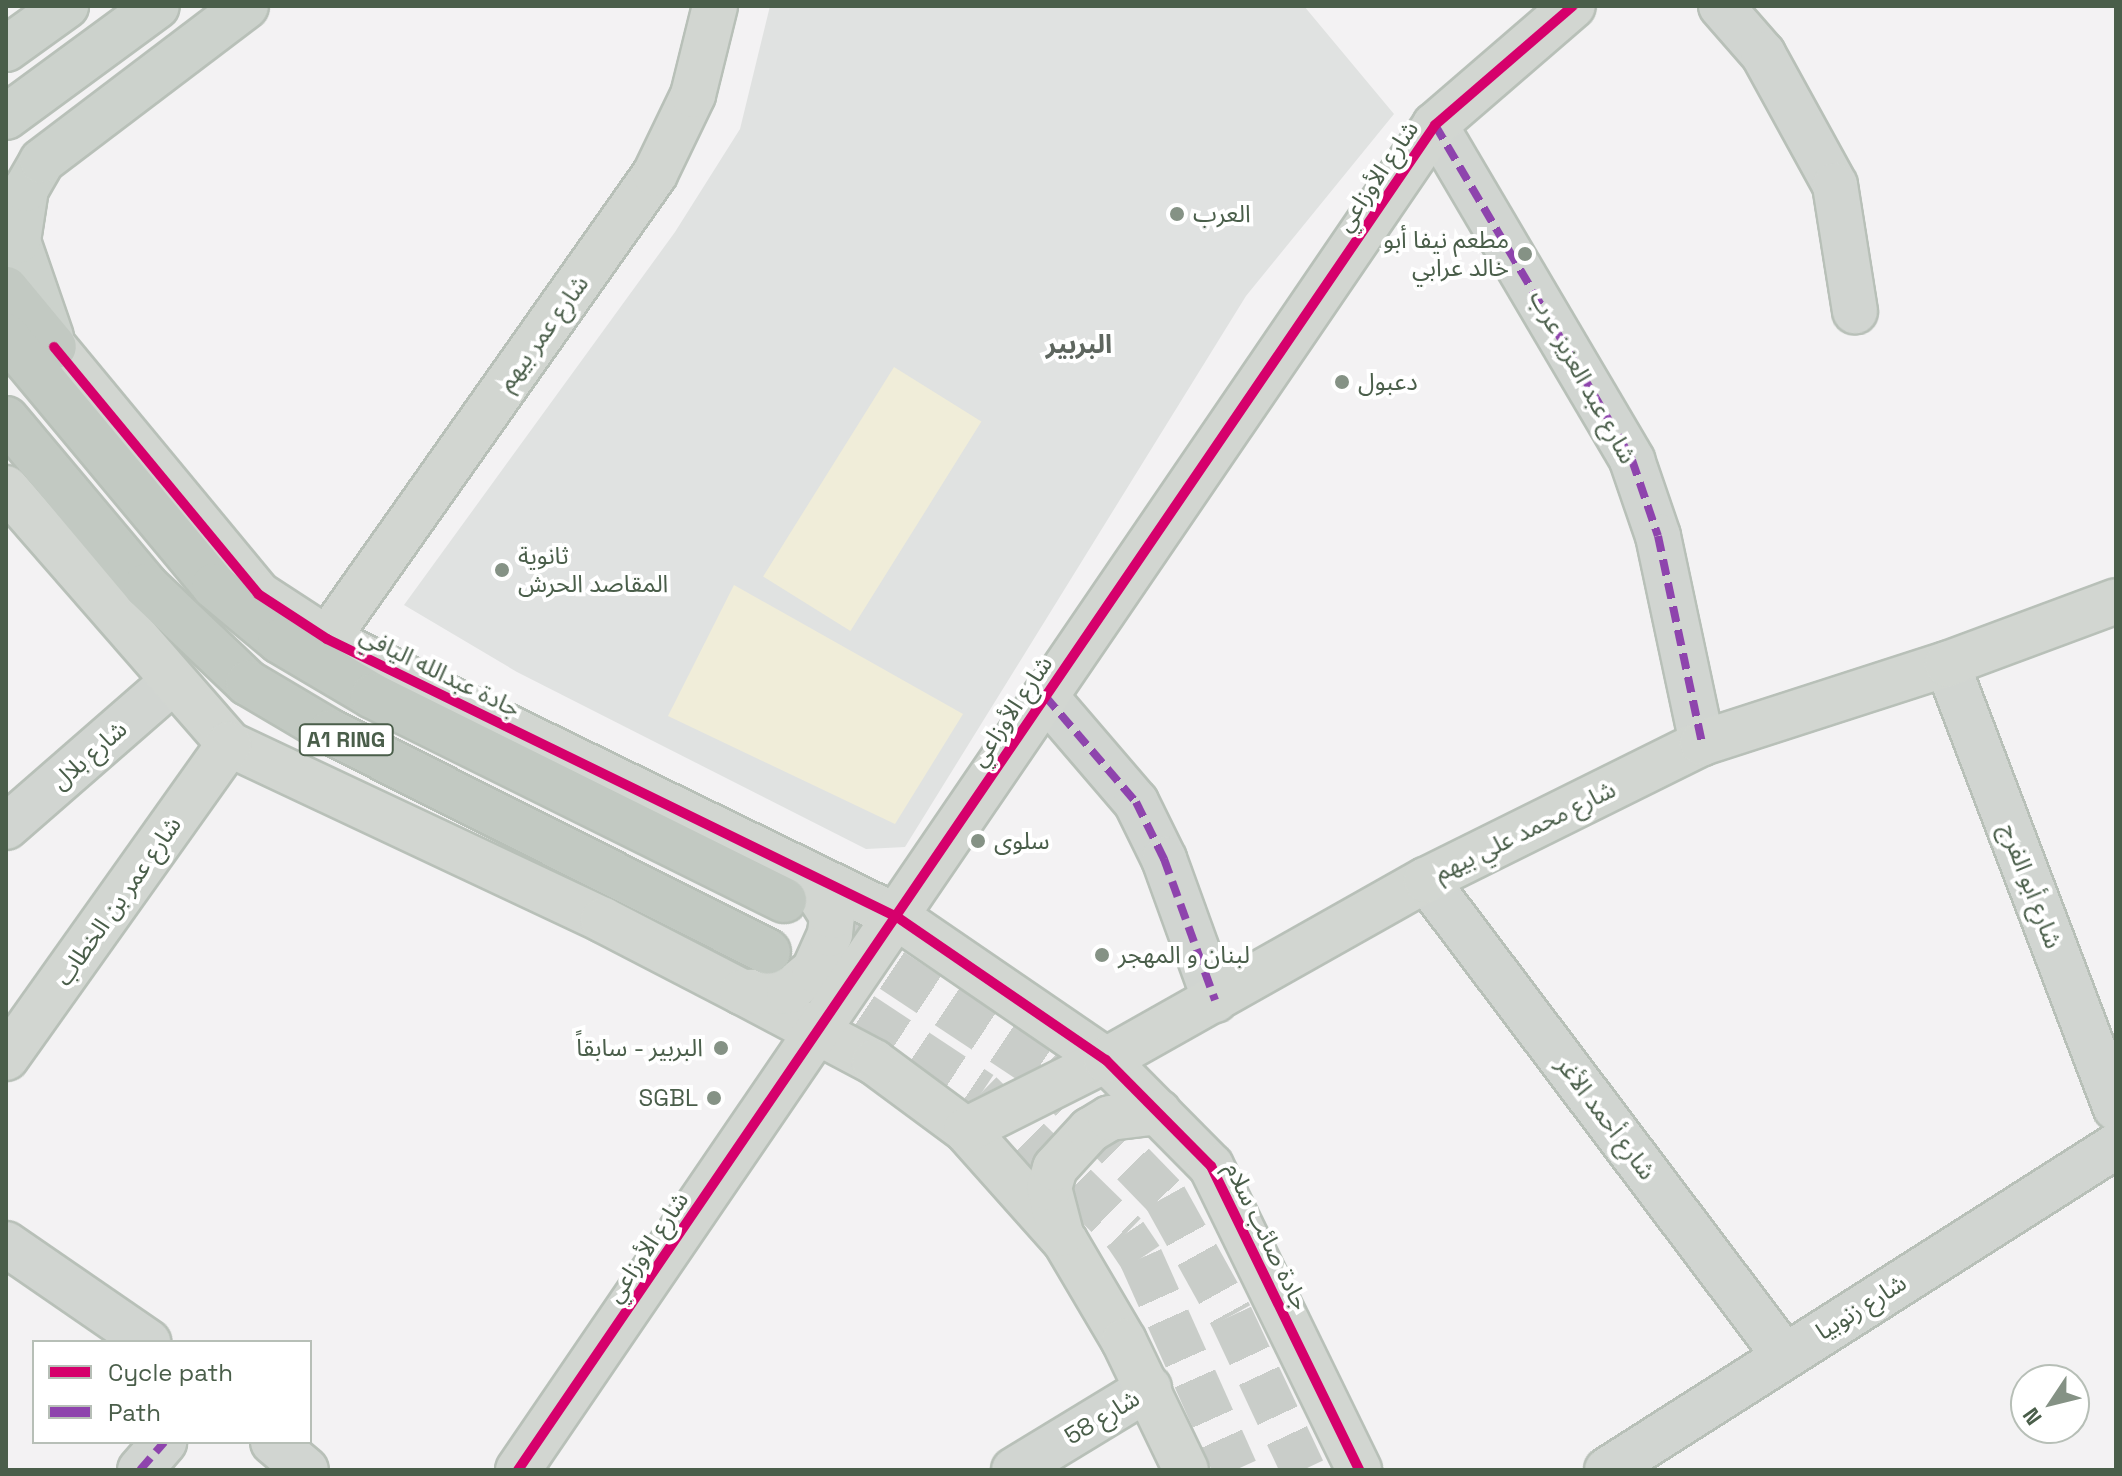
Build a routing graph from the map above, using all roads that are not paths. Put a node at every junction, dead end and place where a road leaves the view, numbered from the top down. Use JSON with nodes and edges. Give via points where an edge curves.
{"nodes":[{"id":1,"x":66,"y":6,"type":"edge"},
{"id":2,"x":157,"y":6,"type":"edge"},
{"id":3,"x":246,"y":6,"type":"edge"},
{"id":4,"x":715,"y":6,"type":"edge"},
{"id":5,"x":1573,"y":6,"type":"edge"},
{"id":6,"x":1721,"y":6,"type":"edge"},
{"id":7,"x":6,"y":49,"type":"edge"},
{"id":8,"x":6,"y":117,"type":"edge"},
{"id":9,"x":1435,"y":125,"type":"junction"},
{"id":10,"x":6,"y":289,"type":"edge"},
{"id":11,"x":1855,"y":311,"type":"dead end"},
{"id":12,"x":6,"y":336,"type":"edge"},
{"id":13,"x":54,"y":347,"type":"junction"},
{"id":14,"x":6,"y":419,"type":"edge"},
{"id":15,"x":6,"y":488,"type":"edge"},
{"id":16,"x":2116,"y":601,"type":"edge"},
{"id":17,"x":327,"y":639,"type":"junction"},
{"id":18,"x":1947,"y":664,"type":"junction"},
{"id":19,"x":171,"y":683,"type":"junction"},
{"id":20,"x":1045,"y":696,"type":"junction"},
{"id":21,"x":1702,"y":743,"type":"junction"},
{"id":22,"x":229,"y":744,"type":"junction"},
{"id":23,"x":6,"y":827,"type":"edge"},
{"id":24,"x":1426,"y":880,"type":"junction"},
{"id":25,"x":794,"y":886,"type":"junction"},
{"id":26,"x":897,"y":917,"type":"junction"},
{"id":27,"x":768,"y":952,"type":"tunnel mouth"},
{"id":28,"x":742,"y":992,"type":"junction"},
{"id":29,"x":1215,"y":1000,"type":"junction"},
{"id":30,"x":820,"y":1033,"type":"junction"},
{"id":31,"x":6,"y":1058,"type":"edge"},
{"id":32,"x":1106,"y":1060,"type":"junction"},
{"id":33,"x":2116,"y":1108,"type":"edge"},
{"id":34,"x":1159,"y":1112,"type":"junction"},
{"id":35,"x":966,"y":1130,"type":"junction"},
{"id":36,"x":2116,"y":1146,"type":"edge"},
{"id":37,"x":1065,"y":1241,"type":"junction"},
{"id":38,"x":6,"y":1244,"type":"edge"},
{"id":39,"x":145,"y":1340,"type":"edge"},
{"id":40,"x":1785,"y":1356,"type":"junction"},
{"id":41,"x":1149,"y":1388,"type":"junction"},
{"id":42,"x":162,"y":1444,"type":"edge"},
{"id":43,"x":275,"y":1444,"type":"edge"},
{"id":44,"x":140,"y":1470,"type":"edge"},
{"id":45,"x":306,"y":1470,"type":"edge"},
{"id":46,"x":518,"y":1470,"type":"edge"},
{"id":47,"x":1014,"y":1470,"type":"edge"},
{"id":48,"x":1186,"y":1470,"type":"edge"},
{"id":49,"x":1359,"y":1470,"type":"edge"},
{"id":50,"x":1607,"y":1470,"type":"edge"}],
"edges":[{"from":1,"to":7,"type":"main road"},
{"from":2,"to":8,"type":"main road"},
{"from":3,"to":13,"type":"main road","via":[[42,161],[26,189],[18,241]]},
{"from":4,"to":17,"type":"street","name":"شارع عمر بيهم","via":[[693,95],[655,174]]},
{"from":5,"to":9,"type":"street","name":"شارع الأوزاعي"},
{"from":6,"to":11,"type":"street","via":[[1763,54],[1835,185]]},
{"from":9,"to":20,"type":"street","name":"شارع الأوزاعي"},
{"from":9,"to":21,"type":"street","name":"شارع عبد العزيز عرب","via":[[1632,460],[1658,536]]},
{"from":10,"to":13,"type":"highway"},
{"from":12,"to":25,"type":"highway","name":"جادة عبدالله اليافي","number":"A1 RING","via":[[214,586],[280,641],[373,696]]},
{"from":13,"to":17,"type":"street","name":"جادة عبدالله اليافي","via":[[258,594]]},
{"from":14,"to":27,"type":"highway","number":"A1 RING","via":[[146,586],[248,683],[331,732]]},
{"from":15,"to":19,"type":"street"},
{"from":16,"to":18,"type":"street","name":"شارع محمد علي بيهم"},
{"from":17,"to":25,"type":"street","name":"جادة عبدالله اليافي"},
{"from":18,"to":21,"type":"street","name":"شارع محمد علي بيهم"},
{"from":18,"to":33,"type":"street","name":"شارع أبو الفرج"},
{"from":19,"to":22,"type":"street"},
{"from":19,"to":23,"type":"street","name":"شارع بلال"},
{"from":20,"to":26,"type":"street","name":"شارع الأوزاعي"},
{"from":20,"to":29,"type":"street","via":[[1136,802],[1164,859]]},
{"from":21,"to":24,"type":"street","name":"شارع محمد علي بيهم"},
{"from":22,"to":28,"type":"street","via":[[589,913]]},
{"from":22,"to":31,"type":"street","name":"شارع عمر بن الخطاب"},
{"from":24,"to":29,"type":"street","name":"شارع محمد علي بيهم"},
{"from":24,"to":40,"type":"street","name":"شارع أحمد الأغر"},
{"from":25,"to":26,"type":"street","name":"جادة عبدالله اليافي"},
{"from":25,"to":28,"type":"street","via":[[832,916],[814,970],[789,991]]},
{"from":26,"to":30,"type":"street","name":"شارع الأوزاعي"},
{"from":26,"to":32,"type":"street","name":"جادة صائب سلام"},
{"from":28,"to":30,"type":"street"},
{"from":29,"to":32,"type":"street","name":"شارع محمد علي بيهم"},
{"from":30,"to":35,"type":"street","via":[[874,1062]]},
{"from":30,"to":46,"type":"street","name":"شارع الأوزاعي"},
{"from":32,"to":34,"type":"street","name":"جادة صائب سلام"},
{"from":32,"to":35,"type":"street","name":"شارع محمد علي بيهم"},
{"from":34,"to":37,"type":"street","via":[[1110,1118],[1090,1130],[1055,1168],[1049,1188],[1052,1214]]},
{"from":34,"to":49,"type":"street","name":"جادة صائب سلام","via":[[1211,1166]]},
{"from":35,"to":37,"type":"street"},
{"from":36,"to":40,"type":"street","name":"شارع زنوبيا"},
{"from":37,"to":41,"type":"street"},
{"from":38,"to":39,"type":"street"},
{"from":40,"to":50,"type":"street","name":"شارع زنوبيا"},
{"from":41,"to":47,"type":"street","name":"شارع 58"},
{"from":41,"to":48,"type":"street"},
{"from":42,"to":44,"type":"street"},
{"from":43,"to":45,"type":"street"}]}
